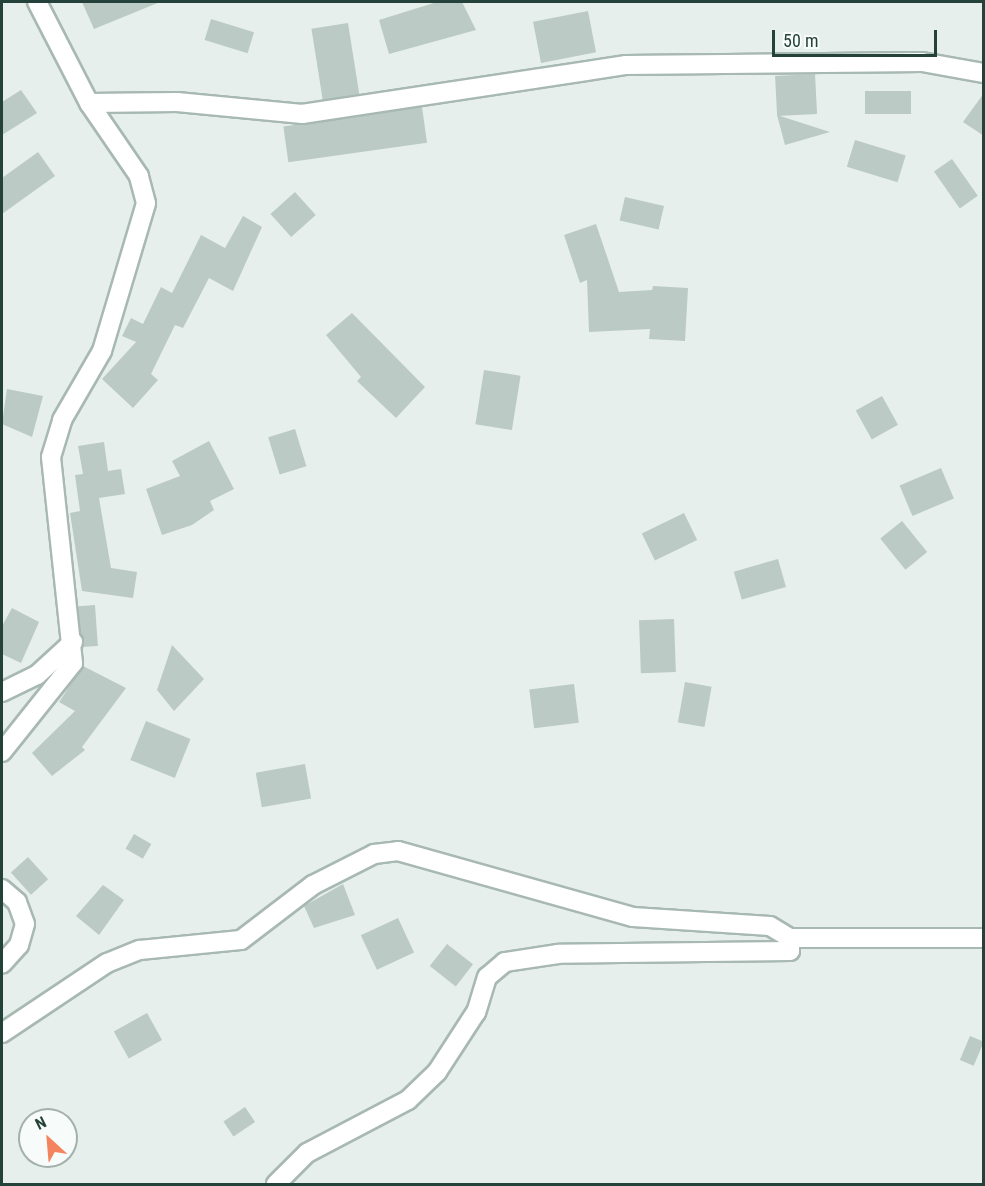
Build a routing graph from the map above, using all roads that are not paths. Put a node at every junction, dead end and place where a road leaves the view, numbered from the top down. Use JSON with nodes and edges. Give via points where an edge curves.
{"nodes":[{"id":1,"x":37,"y":2,"type":"edge"},
{"id":2,"x":984,"y":73,"type":"edge"},
{"id":3,"x":89,"y":103,"type":"junction"},
{"id":4,"x":73,"y":642,"type":"junction"},
{"id":5,"x":2,"y":692,"type":"edge"},
{"id":6,"x":2,"y":752,"type":"edge"},
{"id":7,"x":2,"y":889,"type":"edge"},
{"id":8,"x":790,"y":938,"type":"junction"},
{"id":9,"x":984,"y":938,"type":"edge"},
{"id":10,"x":2,"y":964,"type":"edge"},
{"id":11,"x":2,"y":1034,"type":"edge"},
{"id":12,"x":276,"y":1185,"type":"edge"}],
"edges":[{"from":1,"to":3,"type":"street"},
{"from":2,"to":3,"type":"street","via":[[921,62],[626,65],[302,114],[177,102]]},
{"from":3,"to":4,"type":"street","via":[[139,176],[146,203],[102,351],[62,420],[51,457]]},
{"from":4,"to":5,"type":"street","via":[[37,675]]},
{"from":4,"to":6,"type":"street","via":[[73,663]]},
{"from":7,"to":10,"type":"street","via":[[17,902],[25,924],[19,945]]},
{"from":8,"to":9,"type":"street"},
{"from":8,"to":11,"type":"street","via":[[770,926],[633,917],[398,851],[374,854],[313,885],[241,940],[140,950],[107,963]]},
{"from":8,"to":12,"type":"street","via":[[790,951],[558,954],[505,962],[487,977],[476,1012],[437,1072],[408,1100],[307,1152]]}]}
